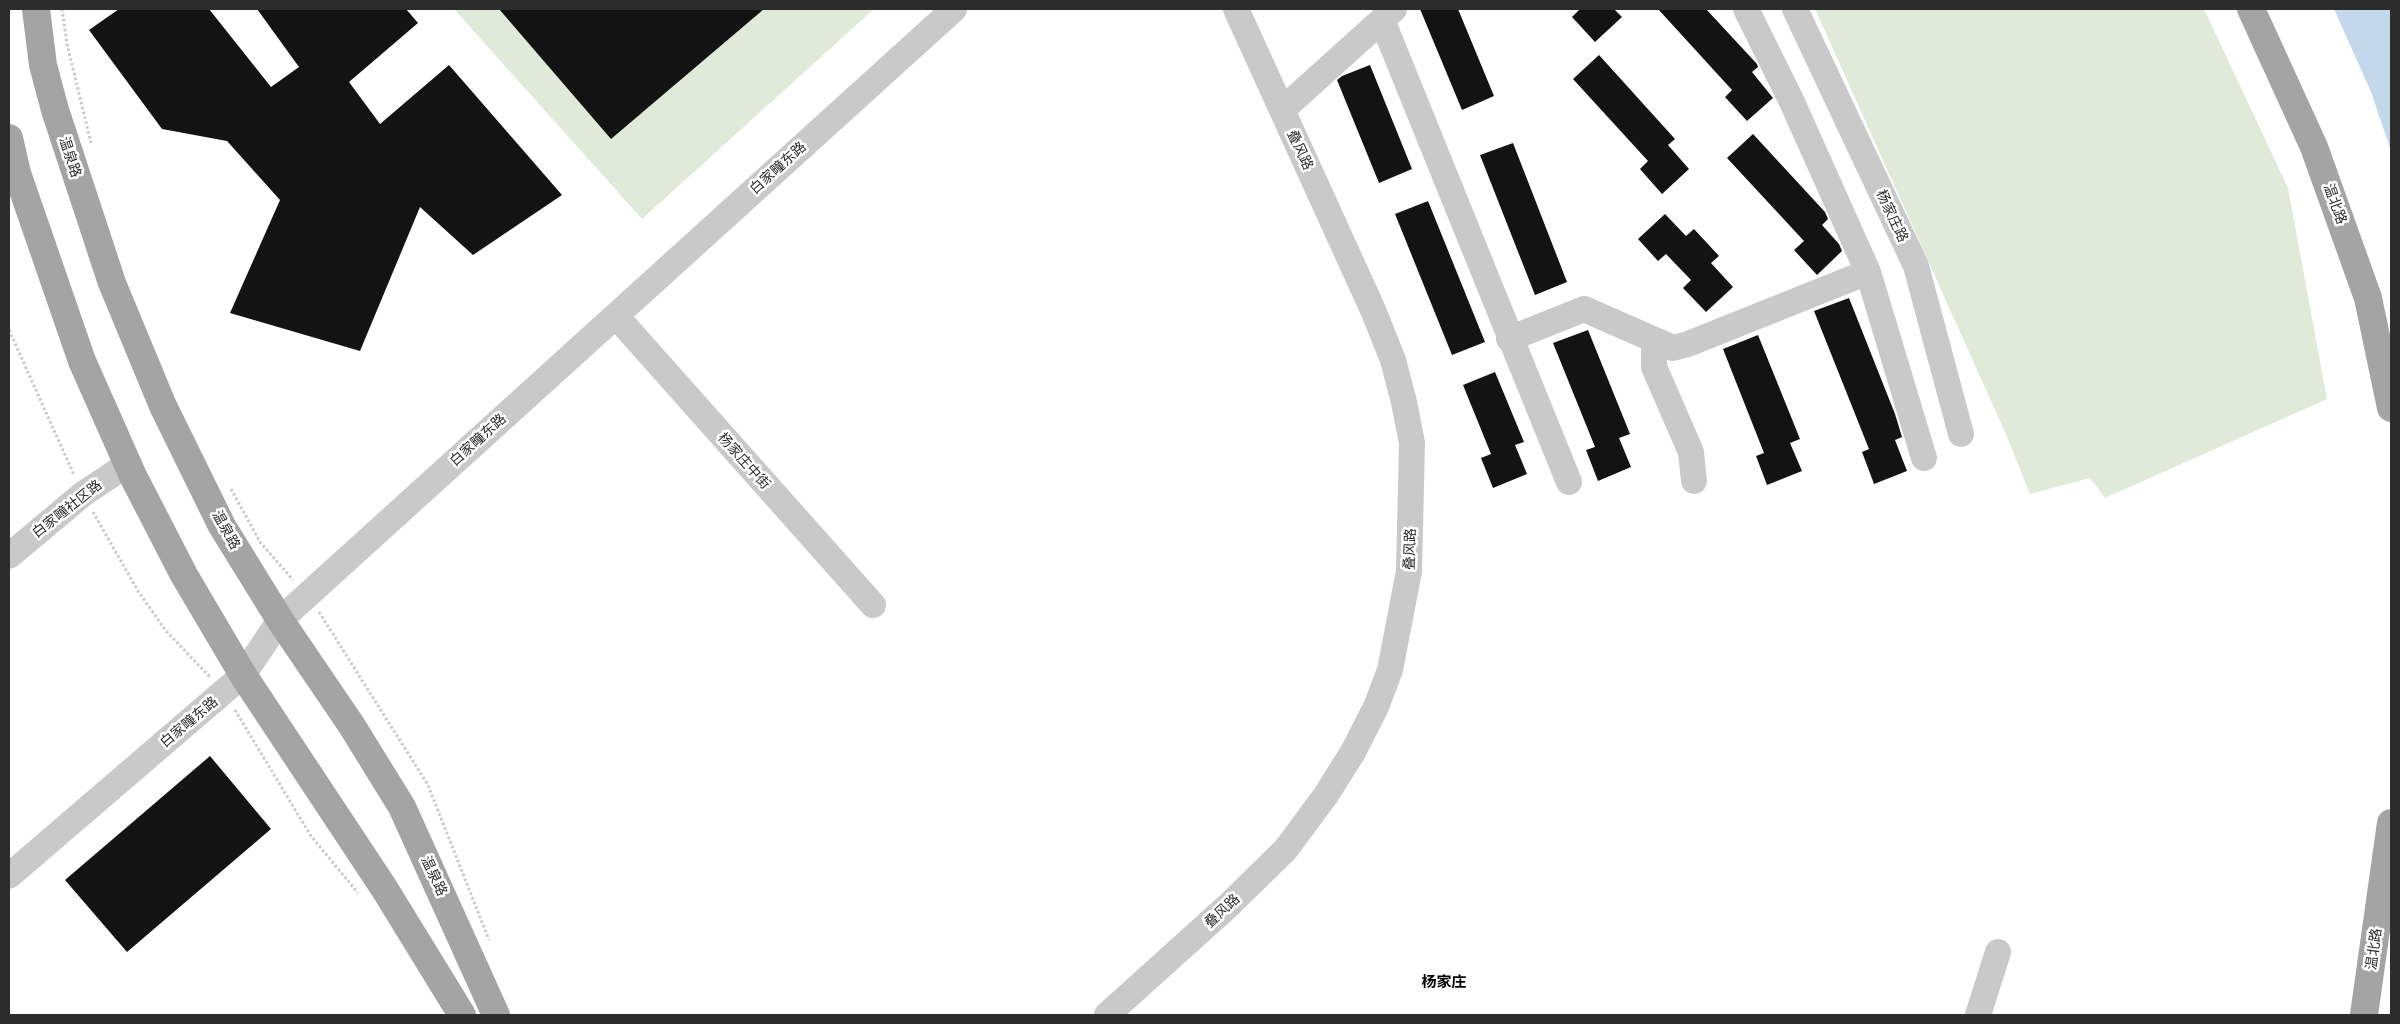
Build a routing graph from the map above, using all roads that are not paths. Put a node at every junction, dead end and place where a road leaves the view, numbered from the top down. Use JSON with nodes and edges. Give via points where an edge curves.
{"nodes":[{"id":1,"x":36,"y":9,"type":"edge"},
{"id":2,"x":954,"y":9,"type":"edge"},
{"id":3,"x":1236,"y":9,"type":"edge"},
{"id":4,"x":1746,"y":9,"type":"edge"},
{"id":5,"x":1795,"y":9,"type":"edge"},
{"id":6,"x":2251,"y":9,"type":"edge"},
{"id":7,"x":1388,"y":14,"type":"edge"},
{"id":8,"x":1282,"y":110,"type":"junction"},
{"id":9,"x":9,"y":138,"type":"edge"},
{"id":10,"x":1868,"y":272,"type":"junction"},
{"id":11,"x":616,"y":316,"type":"junction"},
{"id":12,"x":1509,"y":338,"type":"junction"},
{"id":13,"x":1654,"y":341,"type":"junction"},
{"id":14,"x":2391,"y":408,"type":"edge"},
{"id":15,"x":1961,"y":434,"type":"dead end"},
{"id":16,"x":1924,"y":458,"type":"dead end"},
{"id":17,"x":128,"y":464,"type":"junction"},
{"id":18,"x":1694,"y":481,"type":"dead end"},
{"id":19,"x":1568,"y":482,"type":"dead end"},
{"id":20,"x":9,"y":556,"type":"edge"},
{"id":21,"x":873,"y":605,"type":"dead end"},
{"id":22,"x":280,"y":620,"type":"junction"},
{"id":23,"x":243,"y":675,"type":"junction"},
{"id":24,"x":2391,"y":823,"type":"edge"},
{"id":25,"x":9,"y":876,"type":"edge"},
{"id":26,"x":1998,"y":952,"type":"dead end"},
{"id":27,"x":462,"y":1015,"type":"edge"},
{"id":28,"x":496,"y":1015,"type":"edge"},
{"id":29,"x":1107,"y":1015,"type":"edge"},
{"id":30,"x":1978,"y":1015,"type":"edge"},
{"id":31,"x":2364,"y":1015,"type":"edge"}],
"edges":[{"from":1,"to":22,"type":"main road","name":"温泉路","via":[[43,65],[55,110],[112,283],[162,406],[222,526]]},
{"from":2,"to":11,"type":"street","name":"白家疃东路"},
{"from":3,"to":8,"type":"street","name":"叠风路"},
{"from":4,"to":10,"type":"street","via":[[1792,102]]},
{"from":5,"to":15,"type":"street","name":"杨家庄路","via":[[1916,266]]},
{"from":6,"to":14,"type":"main road","name":"温北路","via":[[2314,147],[2368,298]]},
{"from":7,"to":8,"type":"street"},
{"from":7,"to":12,"type":"street"},
{"from":8,"to":29,"type":"street","name":"叠风路","via":[[1373,310],[1404,402],[1412,443],[1410,571],[1402,616],[1390,670],[1376,707],[1353,752],[1292,841],[1229,905]]},
{"from":9,"to":17,"type":"main road","via":[[20,182],[82,361]]},
{"from":10,"to":13,"type":"street","via":[[1688,344],[1673,348]]},
{"from":10,"to":16,"type":"street"},
{"from":11,"to":21,"type":"street","name":"杨家庄中街"},
{"from":11,"to":22,"type":"street","name":"白家疃东路"},
{"from":12,"to":13,"type":"street","via":[[1584,309]]},
{"from":12,"to":19,"type":"street"},
{"from":13,"to":18,"type":"street","via":[[1654,367],[1690,452]]},
{"from":17,"to":20,"type":"street","name":"白家疃社区路","via":[[83,494]]},
{"from":17,"to":23,"type":"main road","via":[[184,575]]},
{"from":22,"to":23,"type":"street","name":"白家疃东路"},
{"from":22,"to":28,"type":"main road","name":"温泉路","via":[[402,807]]},
{"from":23,"to":25,"type":"street","name":"白家疃东路"},
{"from":23,"to":27,"type":"main road","via":[[384,888]]},
{"from":24,"to":31,"type":"main road","name":"温北路"},
{"from":26,"to":30,"type":"street"}]}
